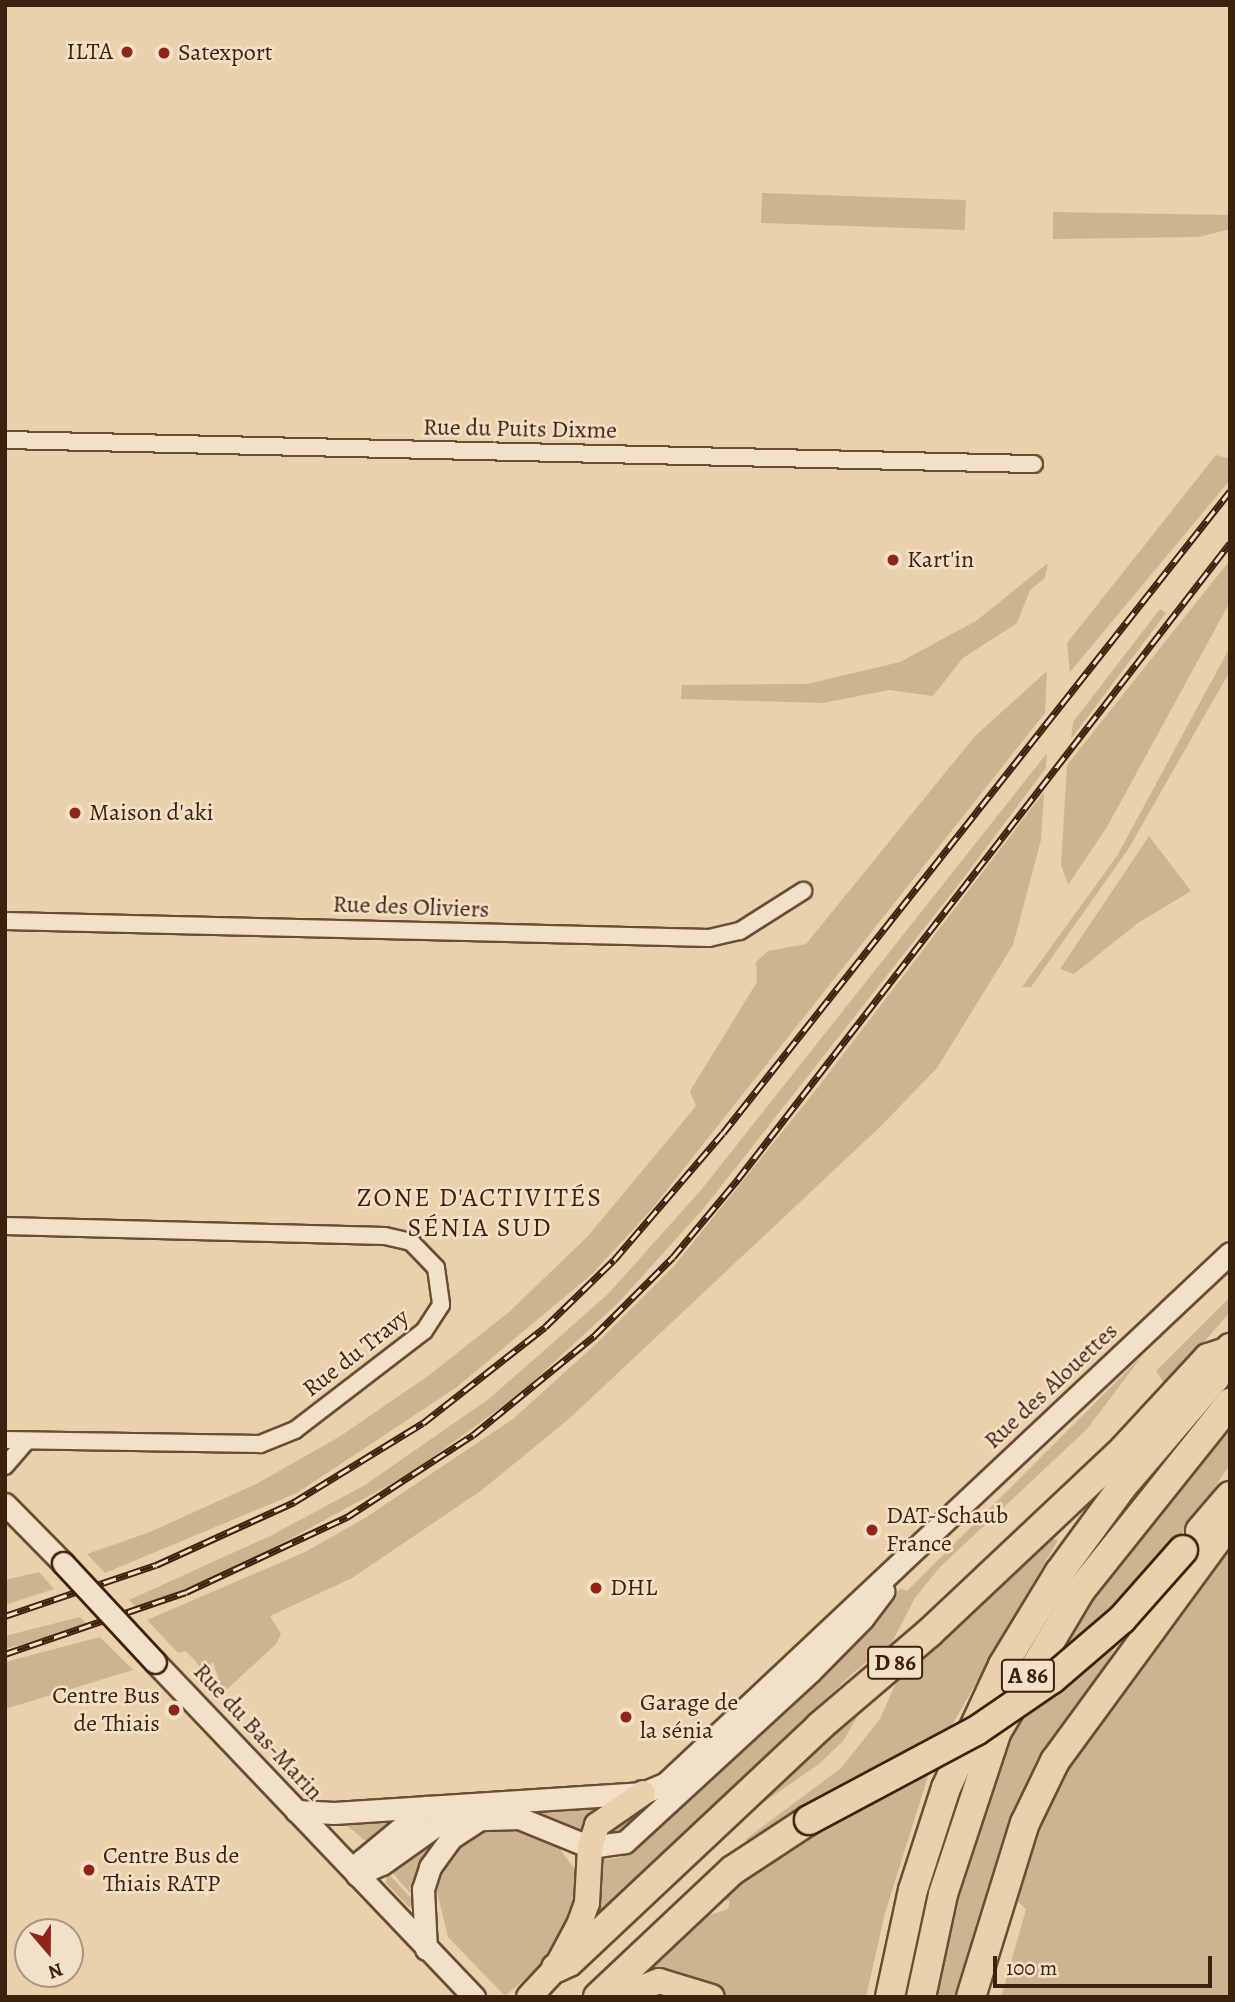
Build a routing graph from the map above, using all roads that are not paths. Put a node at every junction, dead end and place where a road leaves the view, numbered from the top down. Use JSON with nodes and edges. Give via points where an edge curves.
{"nodes":[{"id":1,"x":5,"y":440,"type":"edge"},
{"id":2,"x":1034,"y":464,"type":"dead end"},
{"id":3,"x":803,"y":891,"type":"dead end"},
{"id":4,"x":5,"y":921,"type":"edge"},
{"id":5,"x":5,"y":1226,"type":"edge"},
{"id":6,"x":1230,"y":1253,"type":"edge"},
{"id":7,"x":1228,"y":1350,"type":"edge"},
{"id":8,"x":1230,"y":1403,"type":"edge"},
{"id":9,"x":5,"y":1440,"type":"edge"},
{"id":10,"x":25,"y":1443,"type":"junction"},
{"id":11,"x":5,"y":1466,"type":"edge"},
{"id":12,"x":5,"y":1504,"type":"edge"},
{"id":13,"x":1229,"y":1505,"type":"edge"},
{"id":14,"x":908,"y":1556,"type":"junction"},
{"id":15,"x":643,"y":1793,"type":"junction"},
{"id":16,"x":426,"y":1807,"type":"junction"},
{"id":17,"x":296,"y":1811,"type":"junction"},
{"id":18,"x":486,"y":1817,"type":"junction"},
{"id":19,"x":590,"y":1847,"type":"junction"},
{"id":20,"x":357,"y":1875,"type":"junction"},
{"id":21,"x":426,"y":1949,"type":"junction"},
{"id":22,"x":556,"y":1968,"type":"junction"},
{"id":23,"x":473,"y":1996,"type":"edge"},
{"id":24,"x":529,"y":1997,"type":"edge"},
{"id":25,"x":598,"y":1997,"type":"edge"},
{"id":26,"x":618,"y":1997,"type":"edge"},
{"id":27,"x":712,"y":1997,"type":"edge"},
{"id":28,"x":890,"y":1997,"type":"edge"},
{"id":29,"x":921,"y":1997,"type":"edge"},
{"id":30,"x":971,"y":1997,"type":"edge"}],
"edges":[{"from":1,"to":2,"type":"street","name":"Rue du Puits Dixme"},
{"from":3,"to":4,"type":"street","name":"Rue des Oliviers","via":[[740,931],[709,938]]},
{"from":5,"to":10,"type":"street","name":"Rue du Travy","via":[[384,1236],[411,1242],[436,1268],[441,1305],[414,1339],[295,1430],[260,1444]]},
{"from":6,"to":14,"type":"main road","name":"Rue des Alouettes"},
{"from":7,"to":22,"type":"highway","number":"D 86","via":[[1208,1358],[1124,1449],[929,1633],[820,1726],[569,1962]]},
{"from":7,"to":28,"type":"highway","number":"A 86","via":[[1216,1378],[1122,1487],[1059,1573],[1003,1665],[946,1788],[913,1890]]},
{"from":8,"to":29,"type":"highway","number":"A 86","via":[[1080,1591],[997,1731],[943,1894]]},
{"from":9,"to":10,"type":"street","name":"Rue du Travy"},
{"from":10,"to":11,"type":"street"},
{"from":12,"to":17,"type":"main road","name":"Rue du Bas-Marin","bridge":true},
{"from":13,"to":25,"type":"highway","bridge":true,"via":[[1122,1619],[1052,1679],[976,1731],[809,1820],[725,1877]]},
{"from":13,"to":30,"type":"highway","via":[[1055,1761],[1025,1823]]},
{"from":14,"to":15,"type":"main road","via":[[675,1777]]},
{"from":14,"to":19,"type":"main road","via":[[863,1618],[649,1824],[619,1845]]},
{"from":15,"to":16,"type":"main road"},
{"from":15,"to":19,"type":"main road","via":[[604,1818]]},
{"from":16,"to":17,"type":"main road"},
{"from":16,"to":20,"type":"main road","via":[[361,1861]]},
{"from":17,"to":20,"type":"main road","name":"Rue du Bas-Marin"},
{"from":18,"to":19,"type":"main road","via":[[533,1821]]},
{"from":18,"to":20,"type":"main road","via":[[437,1825],[382,1864]]},
{"from":18,"to":21,"type":"main road","via":[[451,1838],[430,1867],[423,1889]]},
{"from":19,"to":22,"type":"main road","via":[[587,1903]]},
{"from":20,"to":21,"type":"main road","name":"Rue du Bas-Marin"},
{"from":21,"to":23,"type":"main road","name":"Rue du Bas-Marin"},
{"from":22,"to":24,"type":"main road","number":"D 86"},
{"from":26,"to":27,"type":"main road","via":[[659,1981]]}]}
